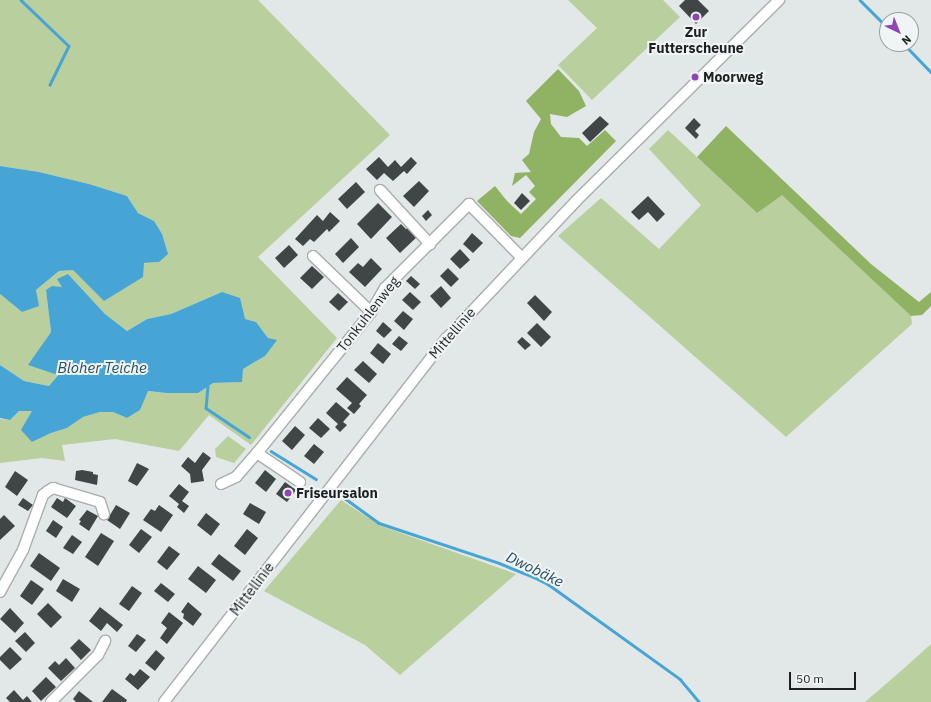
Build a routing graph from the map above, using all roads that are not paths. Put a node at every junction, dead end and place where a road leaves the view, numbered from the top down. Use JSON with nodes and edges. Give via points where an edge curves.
{"nodes":[{"id":1,"x":779,"y":0,"type":"edge"},
{"id":2,"x":380,"y":190,"type":"dead end"},
{"id":3,"x":430,"y":244,"type":"junction"},
{"id":4,"x":313,"y":256,"type":"dead end"},
{"id":5,"x":522,"y":258,"type":"junction"},
{"id":6,"x":371,"y":312,"type":"junction"},
{"id":7,"x":257,"y":453,"type":"junction"},
{"id":8,"x":300,"y":482,"type":"dead end"},
{"id":9,"x":221,"y":484,"type":"dead end"},
{"id":10,"x":104,"y":514,"type":"dead end"},
{"id":11,"x":0,"y":592,"type":"edge"},
{"id":12,"x":105,"y":641,"type":"dead end"},
{"id":13,"x":51,"y":702,"type":"edge"},
{"id":14,"x":164,"y":702,"type":"edge"}],
"edges":[{"from":1,"to":5,"type":"street","name":"Mittellinie"},
{"from":2,"to":3,"type":"street"},
{"from":3,"to":5,"type":"street","name":"Tonkuhlenweg","via":[[468,204]]},
{"from":3,"to":6,"type":"street","name":"Tonkuhlenweg","via":[[385,288]]},
{"from":4,"to":6,"type":"street"},
{"from":5,"to":14,"type":"street","name":"Mittellinie","via":[[446,339]]},
{"from":6,"to":7,"type":"street","name":"Tonkuhlenweg"},
{"from":7,"to":8,"type":"street"},
{"from":7,"to":9,"type":"street","name":"Tonkuhlenweg","via":[[236,477]]},
{"from":10,"to":11,"type":"street","via":[[100,502],[53,488],[48,491],[43,495],[23,550]]},
{"from":12,"to":13,"type":"street","via":[[98,655]]}]}
